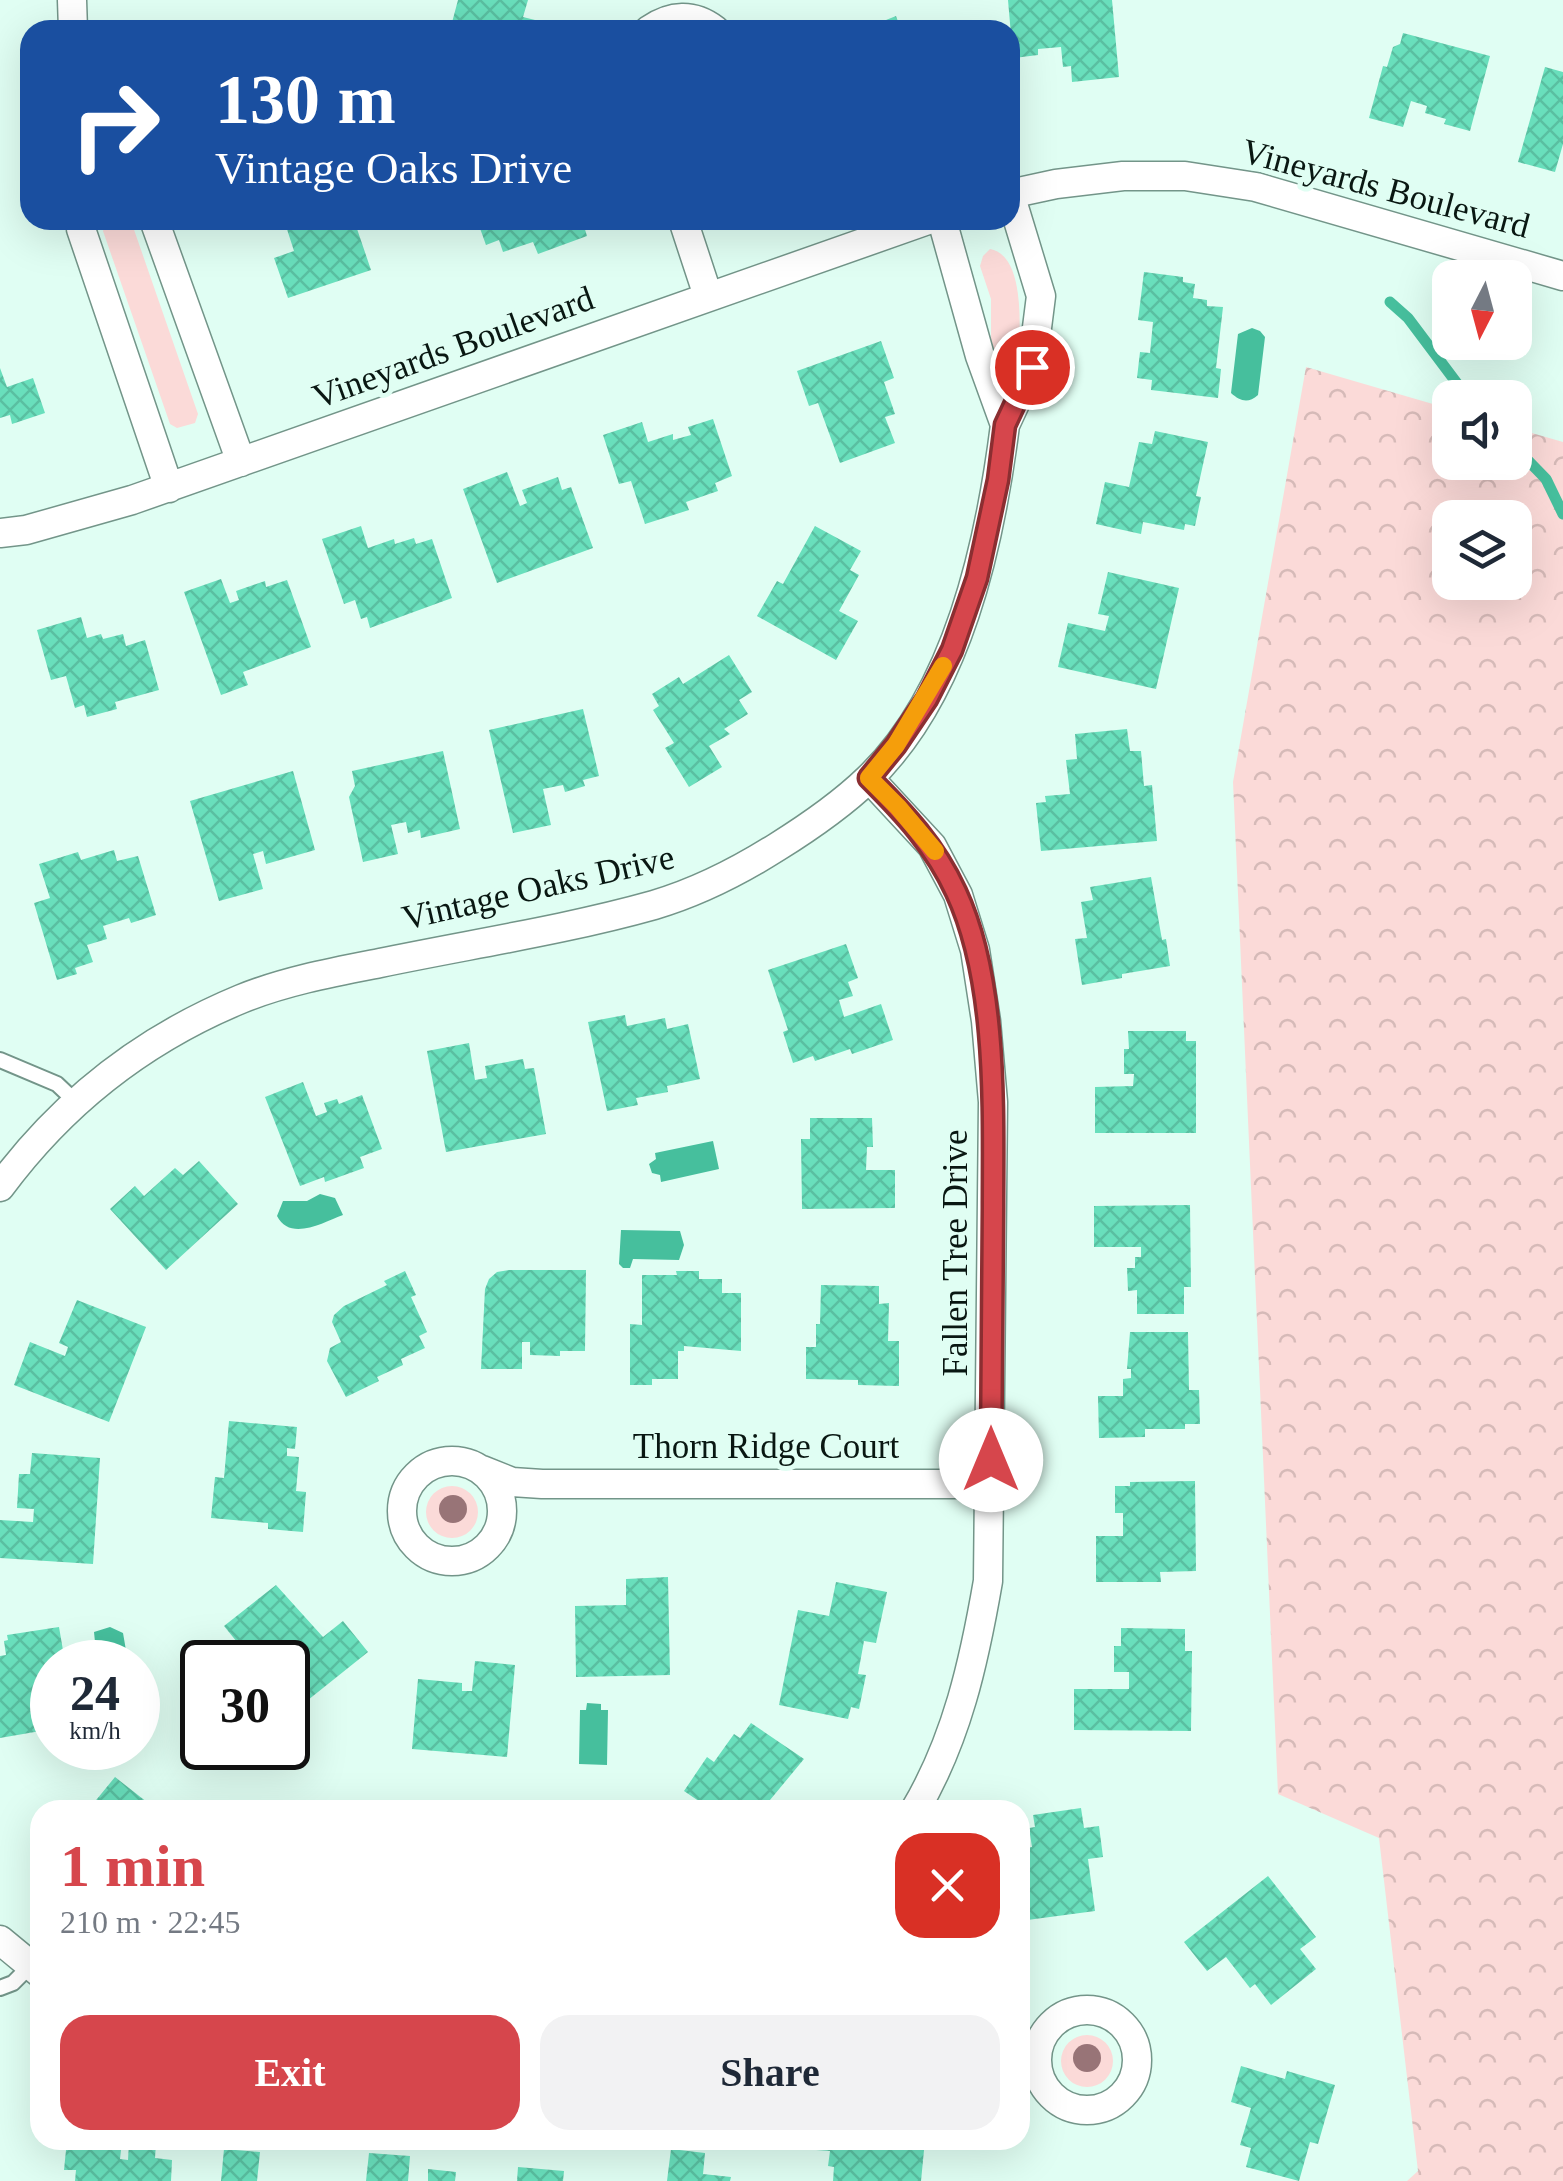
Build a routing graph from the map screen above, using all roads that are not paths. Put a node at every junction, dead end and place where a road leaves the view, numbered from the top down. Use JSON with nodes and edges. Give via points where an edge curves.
{"nodes":[{"id":1,"x":667,"y":20,"type":"edge"},
{"id":2,"x":698,"y":20,"type":"edge"},
{"id":3,"x":1020,"y":192,"type":"edge"},
{"id":4,"x":1020,"y":226,"type":"edge"},
{"id":5,"x":81,"y":230,"type":"edge"},
{"id":6,"x":158,"y":230,"type":"edge"},
{"id":7,"x":686,"y":230,"type":"edge"},
{"id":8,"x":899,"y":230,"type":"edge"},
{"id":9,"x":945,"y":230,"type":"edge"},
{"id":10,"x":1563,"y":276,"type":"edge"},
{"id":11,"x":708,"y":296,"type":"junction"},
{"id":12,"x":1005,"y":425,"type":"junction"},
{"id":13,"x":241,"y":462,"type":"junction"},
{"id":14,"x":169,"y":488,"type":"junction"},
{"id":15,"x":0,"y":533,"type":"edge"},
{"id":16,"x":869,"y":778,"type":"junction"},
{"id":17,"x":0,"y":1060,"type":"edge"},
{"id":18,"x":75,"y":1101,"type":"junction"},
{"id":19,"x":0,"y":1187,"type":"edge"},
{"id":20,"x":482,"y":1470,"type":"junction"},
{"id":21,"x":542,"y":1484,"type":"junction"},
{"id":22,"x":991,"y":1484,"type":"junction"},
{"id":23,"x":499,"y":1530,"type":"junction"},
{"id":24,"x":919,"y":1800,"type":"edge"},
{"id":25,"x":0,"y":1940,"type":"edge"},
{"id":26,"x":30,"y":1965,"type":"edge"},
{"id":27,"x":30,"y":1972,"type":"edge"},
{"id":28,"x":0,"y":1988,"type":"edge"},
{"id":29,"x":1073,"y":2012,"type":"junction"},
{"id":30,"x":1030,"y":2023,"type":"edge"},
{"id":31,"x":1030,"y":2067,"type":"edge"},
{"id":32,"x":1040,"y":2078,"type":"junction"}],
"edges":[{"from":1,"to":2,"type":"street"},
{"from":3,"to":10,"type":"street","name":"Vineyards Boulevard","via":[[1123,176],[1220,181],[1305,198]]},
{"from":4,"to":12,"type":"street","name":"Vintage Oaks Drive","via":[[1042,296],[1032,367]]},
{"from":5,"to":14,"type":"street"},
{"from":6,"to":13,"type":"street"},
{"from":7,"to":11,"type":"street"},
{"from":8,"to":11,"type":"street","name":"Vineyards Boulevard"},
{"from":9,"to":12,"type":"street","name":"Vintage Oaks Drive"},
{"from":11,"to":13,"type":"street","name":"Vineyards Boulevard"},
{"from":12,"to":16,"type":"street","name":"Vintage Oaks Drive","via":[[977,578],[952,650],[927,699]]},
{"from":13,"to":14,"type":"street","name":"Vineyards Boulevard"},
{"from":14,"to":15,"type":"street","name":"Vineyards Boulevard"},
{"from":16,"to":18,"type":"street","name":"Vintage Oaks Drive","via":[[803,831],[735,873],[657,904],[320,975],[244,998],[172,1031]]},
{"from":16,"to":22,"type":"street","name":"Fallen Tree Drive","via":[[932,846],[958,895],[975,950],[993,1102]]},
{"from":17,"to":18,"type":"lane","via":[[57,1084]]},
{"from":18,"to":19,"type":"street","name":"Vintage Oaks Drive"},
{"from":20,"to":21,"type":"street","name":"Thorn Ridge Court"},
{"from":20,"to":23,"type":"street","via":[[500,1498]]},
{"from":20,"to":23,"type":"street","name":"Thorn Ridge Court","via":[[450,1461],[420,1472],[403,1500],[406,1533],[429,1556],[462,1561],[477,1555]]},
{"from":21,"to":22,"type":"street","name":"Thorn Ridge Court"},
{"from":21,"to":23,"type":"street","name":"Thorn Ridge Court"},
{"from":22,"to":24,"type":"street","name":"Fallen Tree Drive","via":[[988,1581],[976,1651],[954,1731]]},
{"from":25,"to":26,"type":"street"},
{"from":27,"to":28,"type":"lane"},
{"from":29,"to":30,"type":"street"},
{"from":29,"to":32,"type":"street","via":[[1058,2019],[1038,2045]]},
{"from":29,"to":32,"type":"street","via":[[1090,2010],[1120,2022],[1136,2051],[1132,2083],[1108,2106],[1075,2110]]},
{"from":31,"to":32,"type":"street"}]}
